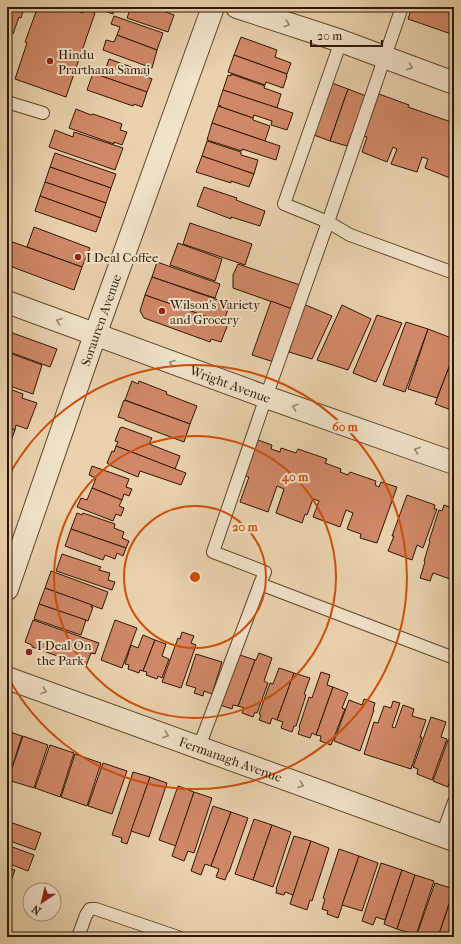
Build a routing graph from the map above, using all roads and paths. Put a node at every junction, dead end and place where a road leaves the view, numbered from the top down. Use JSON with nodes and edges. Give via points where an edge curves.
{"nodes":[{"id":1,"x":213,"y":7,"type":"edge"},
{"id":2,"x":237,"y":7,"type":"edge"},
{"id":3,"x":402,"y":7,"type":"edge"},
{"id":4,"x":341,"y":41,"type":"junction"},
{"id":5,"x":384,"y":58,"type":"junction"},
{"id":6,"x":454,"y":83,"type":"edge"},
{"id":7,"x":7,"y":102,"type":"edge"},
{"id":8,"x":43,"y":113,"type":"dead end"},
{"id":9,"x":328,"y":222,"type":"junction"},
{"id":10,"x":454,"y":273,"type":"edge"},
{"id":11,"x":7,"y":302,"type":"edge"},
{"id":12,"x":95,"y":335,"type":"junction"},
{"id":13,"x":266,"y":397,"type":"junction"},
{"id":14,"x":454,"y":463,"type":"edge"},
{"id":15,"x":260,"y":584,"type":"junction"},
{"id":16,"x":7,"y":589,"type":"edge"},
{"id":17,"x":454,"y":658,"type":"edge"},
{"id":18,"x":7,"y":678,"type":"edge"},
{"id":19,"x":200,"y":747,"type":"junction"},
{"id":20,"x":454,"y":802,"type":"edge"},
{"id":21,"x":448,"y":838,"type":"edge"},
{"id":22,"x":78,"y":937,"type":"edge"},
{"id":23,"x":178,"y":937,"type":"edge"}],
"edges":[{"from":1,"to":12,"type":"street","name":"Sorauren Avenue"},
{"from":2,"to":4,"type":"street","one_way":true},
{"from":3,"to":5,"type":"lane"},
{"from":4,"to":5,"type":"street"},
{"from":4,"to":9,"type":"lane","via":[[284,204]]},
{"from":5,"to":6,"type":"street","one_way":true},
{"from":5,"to":9,"type":"lane"},
{"from":7,"to":8,"type":"lane"},
{"from":9,"to":10,"type":"lane","via":[[350,235]]},
{"from":9,"to":13,"type":"lane"},
{"from":12,"to":11,"type":"street","name":"Wright Avenue","one_way":true},
{"from":13,"to":12,"type":"street","name":"Wright Avenue","one_way":true},
{"from":12,"to":16,"type":"street","name":"Sorauren Avenue"},
{"from":14,"to":13,"type":"street","name":"Wright Avenue","one_way":true},
{"from":13,"to":15,"type":"lane","via":[[213,552],[265,572]]},
{"from":15,"to":17,"type":"lane"},
{"from":15,"to":19,"type":"lane"},
{"from":18,"to":19,"type":"street","name":"Fermanagh Avenue","one_way":true},
{"from":19,"to":21,"type":"street","name":"Fermanagh Avenue","one_way":true},
{"from":20,"to":21,"type":"lane"},
{"from":22,"to":23,"type":"lane","via":[[90,909]]}]}
